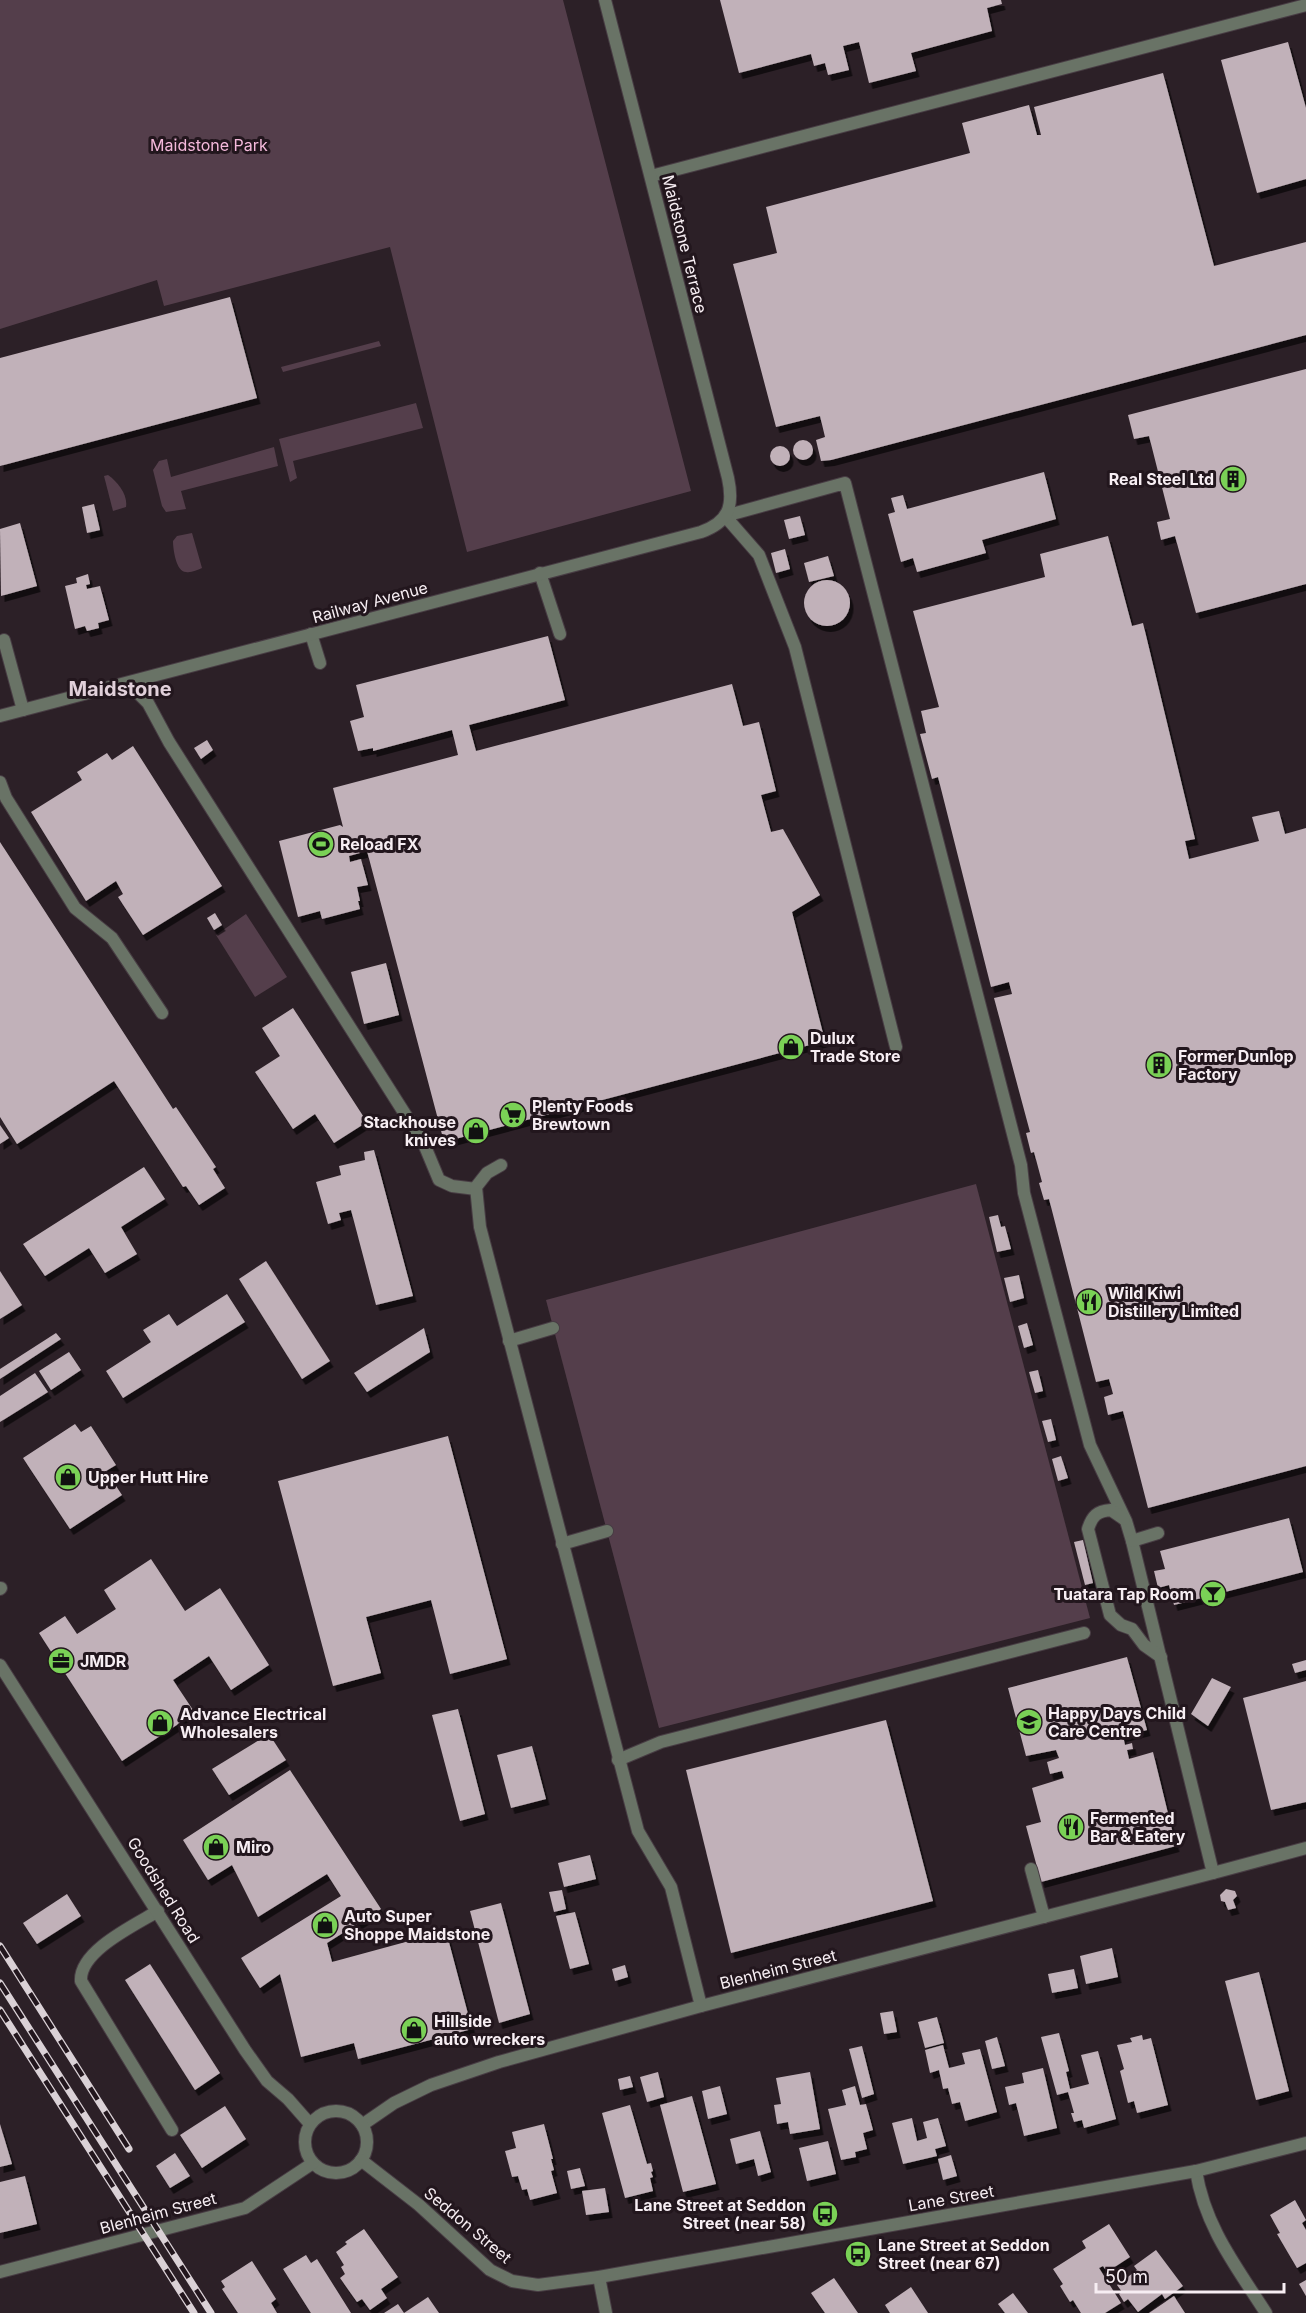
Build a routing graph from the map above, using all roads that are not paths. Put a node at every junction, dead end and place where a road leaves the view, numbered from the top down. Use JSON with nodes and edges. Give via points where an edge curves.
{"nodes":[{"id":1,"x":605,"y":0,"type":"edge"},
{"id":2,"x":1306,"y":5,"type":"edge"},
{"id":3,"x":651,"y":176,"type":"junction"},
{"id":4,"x":725,"y":516,"type":"junction"},
{"id":5,"x":540,"y":573,"type":"junction"},
{"id":6,"x":311,"y":634,"type":"junction"},
{"id":7,"x":560,"y":634,"type":"dead end"},
{"id":8,"x":4,"y":640,"type":"dead end"},
{"id":9,"x":320,"y":663,"type":"dead end"},
{"id":10,"x":128,"y":682,"type":"junction"},
{"id":11,"x":23,"y":710,"type":"junction"},
{"id":12,"x":0,"y":716,"type":"edge"},
{"id":13,"x":0,"y":782,"type":"edge"},
{"id":14,"x":162,"y":1013,"type":"dead end"},
{"id":15,"x":896,"y":1047,"type":"dead end"},
{"id":16,"x":501,"y":1165,"type":"dead end"},
{"id":17,"x":476,"y":1189,"type":"junction"},
{"id":18,"x":554,"y":1328,"type":"dead end"},
{"id":19,"x":509,"y":1341,"type":"junction"},
{"id":20,"x":1126,"y":1521,"type":"junction"},
{"id":21,"x":607,"y":1531,"type":"dead end"},
{"id":22,"x":1158,"y":1533,"type":"dead end"},
{"id":23,"x":1132,"y":1541,"type":"junction"},
{"id":24,"x":562,"y":1544,"type":"junction"},
{"id":25,"x":1084,"y":1633,"type":"dead end"},
{"id":26,"x":1161,"y":1657,"type":"junction"},
{"id":27,"x":0,"y":1665,"type":"edge"},
{"id":28,"x":618,"y":1760,"type":"junction"},
{"id":29,"x":1306,"y":1848,"type":"edge"},
{"id":30,"x":1031,"y":1869,"type":"dead end"},
{"id":31,"x":1213,"y":1872,"type":"junction"},
{"id":32,"x":158,"y":1911,"type":"junction"},
{"id":33,"x":1044,"y":1917,"type":"junction"},
{"id":34,"x":701,"y":2006,"type":"junction"},
{"id":35,"x":310,"y":2124,"type":"junction"},
{"id":36,"x":362,"y":2125,"type":"junction"},
{"id":37,"x":172,"y":2130,"type":"dead end"},
{"id":38,"x":1306,"y":2143,"type":"edge"},
{"id":39,"x":361,"y":2160,"type":"junction"},
{"id":40,"x":313,"y":2163,"type":"junction"},
{"id":41,"x":1196,"y":2171,"type":"junction"},
{"id":42,"x":0,"y":2272,"type":"edge"},
{"id":43,"x":599,"y":2277,"type":"junction"},
{"id":44,"x":606,"y":2313,"type":"edge"},
{"id":45,"x":1266,"y":2313,"type":"edge"}],
"edges":[{"from":1,"to":3,"type":"street","name":"Maidstone Terrace"},
{"from":2,"to":3,"type":"street"},
{"from":3,"to":4,"type":"street","name":"Maidstone Terrace","via":[[732,497]]},
{"from":4,"to":5,"type":"street","name":"Railway Avenue","via":[[716,526],[701,532]]},
{"from":4,"to":15,"type":"street","via":[[759,555],[795,647]]},
{"from":4,"to":20,"type":"street","name":"Railway Avenue","via":[[845,483],[1090,1445]]},
{"from":5,"to":6,"type":"street","name":"Railway Avenue"},
{"from":5,"to":7,"type":"street"},
{"from":6,"to":9,"type":"street"},
{"from":6,"to":10,"type":"street","name":"Railway Avenue"},
{"from":8,"to":11,"type":"street"},
{"from":10,"to":11,"type":"street","name":"Railway Avenue"},
{"from":10,"to":17,"type":"street","via":[[148,703],[424,1144],[440,1180]]},
{"from":11,"to":12,"type":"street","name":"Railway Avenue"},
{"from":13,"to":14,"type":"street","via":[[6,798],[75,908],[112,938]]},
{"from":16,"to":17,"type":"street","via":[[487,1173]]},
{"from":17,"to":19,"type":"street","via":[[480,1227]]},
{"from":18,"to":19,"type":"street"},
{"from":19,"to":24,"type":"street"},
{"from":20,"to":23,"type":"street"},
{"from":20,"to":26,"type":"street","via":[[1112,1510],[1100,1511],[1092,1517],[1088,1529],[1110,1615],[1132,1629],[1144,1645]]},
{"from":21,"to":24,"type":"street"},
{"from":22,"to":23,"type":"street"},
{"from":23,"to":26,"type":"street"},
{"from":24,"to":28,"type":"street"},
{"from":25,"to":28,"type":"street","via":[[661,1742]]},
{"from":26,"to":31,"type":"street"},
{"from":27,"to":32,"type":"street","name":"Goodshed Road"},
{"from":28,"to":34,"type":"street","via":[[638,1831],[671,1887]]},
{"from":29,"to":31,"type":"street","name":"Blenheim Street"},
{"from":30,"to":33,"type":"street"},
{"from":31,"to":33,"type":"street","name":"Blenheim Street"},
{"from":32,"to":35,"type":"street","name":"Goodshed Road","via":[[267,2081]]},
{"from":32,"to":37,"type":"street","via":[[89,1957],[81,1981]]},
{"from":33,"to":34,"type":"street","name":"Blenheim Street"},
{"from":34,"to":36,"type":"street","name":"Blenheim Street","via":[[431,2085]]},
{"from":35,"to":36,"type":"street","via":[[336,2110],[355,2117]]},
{"from":35,"to":40,"type":"street","via":[[305,2144]]},
{"from":36,"to":39,"type":"street","via":[[367,2142]]},
{"from":38,"to":41,"type":"street","name":"Lane Street"},
{"from":39,"to":40,"type":"street","via":[[338,2173]]},
{"from":39,"to":43,"type":"street","name":"Seddon Street","via":[[419,2205],[490,2270],[512,2281],[538,2285]]},
{"from":40,"to":42,"type":"street","name":"Blenheim Street","via":[[245,2208]]},
{"from":41,"to":43,"type":"street","name":"Lane Street"},
{"from":41,"to":45,"type":"street","via":[[1213,2230]]},
{"from":43,"to":44,"type":"street"}]}
